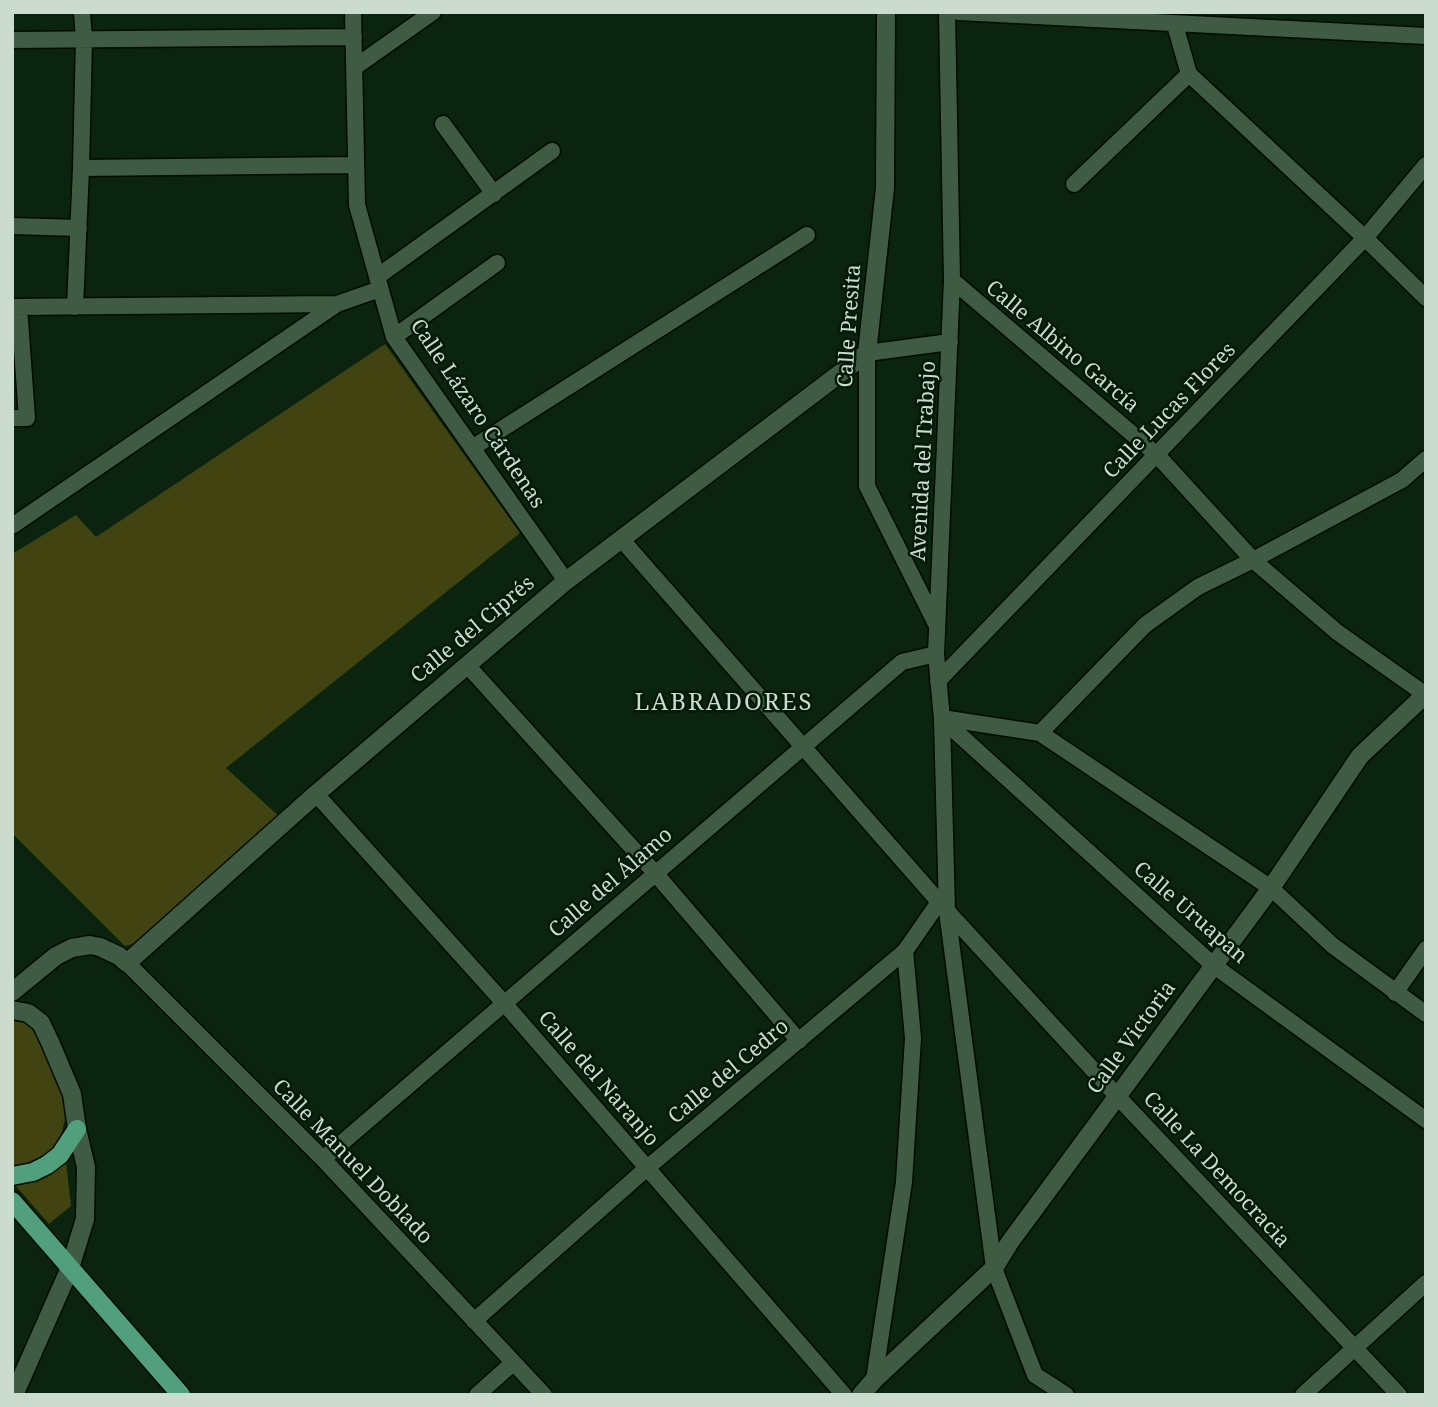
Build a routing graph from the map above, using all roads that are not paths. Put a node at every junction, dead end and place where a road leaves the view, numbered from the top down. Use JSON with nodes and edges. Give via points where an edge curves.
{"nodes":[{"id":1,"x":82,"y":12,"type":"edge"},
{"id":2,"x":354,"y":12,"type":"edge"},
{"id":3,"x":432,"y":12,"type":"edge"},
{"id":4,"x":886,"y":12,"type":"edge"},
{"id":5,"x":947,"y":12,"type":"edge"},
{"id":6,"x":958,"y":12,"type":"edge"},
{"id":7,"x":1207,"y":12,"type":"edge"},
{"id":8,"x":1106,"y":17,"type":"edge"},
{"id":9,"x":1175,"y":25,"type":"junction"},
{"id":10,"x":1195,"y":25,"type":"junction"},
{"id":11,"x":1426,"y":36,"type":"edge"},
{"id":12,"x":354,"y":37,"type":"junction"},
{"id":13,"x":84,"y":39,"type":"junction"},
{"id":14,"x":12,"y":40,"type":"edge"},
{"id":15,"x":355,"y":67,"type":"junction"},
{"id":16,"x":1189,"y":74,"type":"junction"},
{"id":17,"x":443,"y":124,"type":"dead end"},
{"id":18,"x":552,"y":151,"type":"dead end"},
{"id":19,"x":355,"y":165,"type":"junction"},
{"id":20,"x":1426,"y":165,"type":"edge"},
{"id":21,"x":81,"y":168,"type":"junction"},
{"id":22,"x":1074,"y":184,"type":"dead end"},
{"id":23,"x":494,"y":194,"type":"junction"},
{"id":24,"x":12,"y":226,"type":"edge"},
{"id":25,"x":79,"y":228,"type":"junction"},
{"id":26,"x":807,"y":235,"type":"dead end"},
{"id":27,"x":1366,"y":238,"type":"junction"},
{"id":28,"x":497,"y":263,"type":"dead end"},
{"id":29,"x":952,"y":281,"type":"junction"},
{"id":30,"x":379,"y":283,"type":"junction"},
{"id":31,"x":1426,"y":298,"type":"edge"},
{"id":32,"x":337,"y":304,"type":"junction"},
{"id":33,"x":15,"y":307,"type":"edge"},
{"id":34,"x":75,"y":307,"type":"junction"},
{"id":35,"x":394,"y":337,"type":"junction"},
{"id":36,"x":950,"y":342,"type":"junction"},
{"id":37,"x":867,"y":353,"type":"junction"},
{"id":38,"x":12,"y":418,"type":"edge"},
{"id":39,"x":472,"y":448,"type":"junction"},
{"id":40,"x":1157,"y":455,"type":"junction"},
{"id":41,"x":1426,"y":459,"type":"edge"},
{"id":42,"x":12,"y":526,"type":"edge"},
{"id":43,"x":622,"y":541,"type":"junction"},
{"id":44,"x":1253,"y":560,"type":"junction"},
{"id":45,"x":566,"y":581,"type":"junction"},
{"id":46,"x":937,"y":626,"type":"junction"},
{"id":47,"x":936,"y":654,"type":"junction"},
{"id":48,"x":467,"y":665,"type":"junction"},
{"id":49,"x":938,"y":681,"type":"junction"},
{"id":50,"x":1425,"y":695,"type":"edge"},
{"id":51,"x":942,"y":719,"type":"junction"},
{"id":52,"x":1040,"y":733,"type":"junction"},
{"id":53,"x":804,"y":745,"type":"junction"},
{"id":54,"x":316,"y":794,"type":"junction"},
{"id":55,"x":655,"y":873,"type":"junction"},
{"id":56,"x":1271,"y":888,"type":"junction"},
{"id":57,"x":943,"y":907,"type":"junction"},
{"id":58,"x":1426,"y":949,"type":"edge"},
{"id":59,"x":905,"y":951,"type":"junction"},
{"id":60,"x":127,"y":963,"type":"junction"},
{"id":61,"x":1213,"y":965,"type":"junction"},
{"id":62,"x":12,"y":992,"type":"edge"},
{"id":63,"x":1395,"y":993,"type":"junction"},
{"id":64,"x":504,"y":1003,"type":"junction"},
{"id":65,"x":12,"y":1010,"type":"edge"},
{"id":66,"x":1426,"y":1014,"type":"edge"},
{"id":67,"x":799,"y":1041,"type":"junction"},
{"id":68,"x":1118,"y":1097,"type":"junction"},
{"id":69,"x":1426,"y":1120,"type":"edge"},
{"id":70,"x":77,"y":1129,"type":"junction"},
{"id":71,"x":323,"y":1159,"type":"junction"},
{"id":72,"x":647,"y":1168,"type":"junction"},
{"id":73,"x":12,"y":1176,"type":"edge"},
{"id":74,"x":12,"y":1202,"type":"edge"},
{"id":75,"x":70,"y":1268,"type":"junction"},
{"id":76,"x":994,"y":1268,"type":"junction"},
{"id":77,"x":1426,"y":1283,"type":"edge"},
{"id":78,"x":474,"y":1321,"type":"junction"},
{"id":79,"x":1355,"y":1348,"type":"junction"},
{"id":80,"x":513,"y":1363,"type":"junction"},
{"id":81,"x":874,"y":1380,"type":"junction"},
{"id":82,"x":14,"y":1395,"type":"edge"},
{"id":83,"x":181,"y":1395,"type":"edge"},
{"id":84,"x":477,"y":1395,"type":"edge"},
{"id":85,"x":544,"y":1395,"type":"edge"},
{"id":86,"x":844,"y":1395,"type":"edge"},
{"id":87,"x":861,"y":1395,"type":"edge"},
{"id":88,"x":1066,"y":1395,"type":"edge"},
{"id":89,"x":1303,"y":1395,"type":"edge"},
{"id":90,"x":1399,"y":1395,"type":"edge"}],
"edges":[{"from":1,"to":13,"type":"street"},
{"from":2,"to":12,"type":"street","name":"Calle Lázaro Cárdenas"},
{"from":3,"to":15,"type":"street"},
{"from":4,"to":37,"type":"street","name":"Calle Presita","via":[[886,188]]},
{"from":5,"to":29,"type":"street","name":"Avenida del Trabajo"},
{"from":6,"to":8,"type":"street"},
{"from":7,"to":10,"type":"street"},
{"from":8,"to":9,"type":"street"},
{"from":9,"to":10,"type":"street"},
{"from":9,"to":16,"type":"street"},
{"from":10,"to":11,"type":"street"},
{"from":12,"to":13,"type":"street"},
{"from":12,"to":15,"type":"street","name":"Calle Lázaro Cárdenas"},
{"from":13,"to":14,"type":"street"},
{"from":13,"to":21,"type":"street"},
{"from":15,"to":19,"type":"street","name":"Calle Lázaro Cárdenas"},
{"from":16,"to":22,"type":"street"},
{"from":16,"to":27,"type":"street"},
{"from":17,"to":23,"type":"street"},
{"from":18,"to":23,"type":"street"},
{"from":19,"to":21,"type":"street"},
{"from":19,"to":30,"type":"street","name":"Calle Lázaro Cárdenas","via":[[357,205]]},
{"from":20,"to":27,"type":"street","name":"Calle Lucas Flores"},
{"from":21,"to":25,"type":"street"},
{"from":23,"to":30,"type":"street"},
{"from":24,"to":25,"type":"street"},
{"from":25,"to":34,"type":"street"},
{"from":26,"to":39,"type":"street"},
{"from":27,"to":31,"type":"street"},
{"from":27,"to":40,"type":"street","name":"Calle Lucas Flores"},
{"from":28,"to":35,"type":"street"},
{"from":29,"to":36,"type":"street","name":"Avenida del Trabajo"},
{"from":29,"to":40,"type":"street","name":"Calle Albino García"},
{"from":30,"to":32,"type":"street"},
{"from":30,"to":35,"type":"street","name":"Calle Lázaro Cárdenas"},
{"from":32,"to":34,"type":"street"},
{"from":32,"to":42,"type":"street"},
{"from":33,"to":34,"type":"street"},
{"from":33,"to":38,"type":"street","via":[[27,418]]},
{"from":35,"to":39,"type":"street","name":"Calle Lázaro Cárdenas"},
{"from":36,"to":37,"type":"street"},
{"from":36,"to":46,"type":"street","name":"Avenida del Trabajo"},
{"from":37,"to":43,"type":"street","name":"Calle del Ciprés"},
{"from":37,"to":46,"type":"street","name":"Calle Presita","via":[[867,486]]},
{"from":39,"to":45,"type":"street","name":"Calle Lázaro Cárdenas"},
{"from":40,"to":44,"type":"street","name":"Calle Albino García"},
{"from":40,"to":49,"type":"street","name":"Calle Lucas Flores"},
{"from":41,"to":44,"type":"street","via":[[1402,480]]},
{"from":43,"to":45,"type":"street","name":"Calle del Ciprés"},
{"from":43,"to":53,"type":"street","name":"Calle La Democracia"},
{"from":44,"to":50,"type":"street","name":"Calle Albino García","via":[[1338,632]]},
{"from":44,"to":52,"type":"street","via":[[1198,587],[1144,625]]},
{"from":45,"to":48,"type":"street","name":"Calle del Ciprés"},
{"from":46,"to":47,"type":"street","name":"Avenida del Trabajo"},
{"from":47,"to":49,"type":"street","name":"Avenida del Trabajo"},
{"from":47,"to":53,"type":"street","name":"Calle del Álamo","via":[[902,662]]},
{"from":48,"to":54,"type":"street","name":"Calle del Ciprés"},
{"from":48,"to":55,"type":"street"},
{"from":49,"to":51,"type":"street","name":"Avenida del Trabajo"},
{"from":50,"to":56,"type":"street","name":"Calle Victoria","via":[[1360,756]]},
{"from":51,"to":52,"type":"street"},
{"from":51,"to":57,"type":"street","name":"Avenida del Trabajo"},
{"from":51,"to":61,"type":"street","name":"Calle Uruapan"},
{"from":52,"to":56,"type":"street"},
{"from":53,"to":55,"type":"street","name":"Calle del Álamo"},
{"from":53,"to":57,"type":"street","name":"Calle La Democracia"},
{"from":54,"to":60,"type":"street","name":"Calle del Ciprés"},
{"from":54,"to":64,"type":"street","name":"Calle del Naranjo"},
{"from":55,"to":64,"type":"street","name":"Calle del Álamo"},
{"from":55,"to":67,"type":"street"},
{"from":56,"to":61,"type":"street","name":"Calle Victoria"},
{"from":56,"to":63,"type":"street","via":[[1332,945]]},
{"from":57,"to":59,"type":"street","name":"Calle del Cedro"},
{"from":57,"to":68,"type":"street","name":"Calle La Democracia"},
{"from":57,"to":76,"type":"street","name":"Avenida del Trabajo"},
{"from":58,"to":63,"type":"street"},
{"from":59,"to":67,"type":"street","name":"Calle del Cedro"},
{"from":59,"to":81,"type":"street","via":[[913,1038],[904,1182]]},
{"from":60,"to":62,"type":"street","via":[[110,951],[90,946],[64,951]]},
{"from":60,"to":71,"type":"street","name":"Calle Manuel Doblado"},
{"from":61,"to":68,"type":"street","name":"Calle Victoria"},
{"from":61,"to":69,"type":"street","name":"Calle Uruapan"},
{"from":63,"to":66,"type":"street"},
{"from":64,"to":71,"type":"street","name":"Calle del Álamo"},
{"from":64,"to":72,"type":"street","name":"Calle del Naranjo"},
{"from":65,"to":70,"type":"street","via":[[28,1013],[41,1023],[72,1094]]},
{"from":67,"to":72,"type":"street","name":"Calle del Cedro"},
{"from":68,"to":76,"type":"street","name":"Calle Victoria"},
{"from":68,"to":79,"type":"street","name":"Calle La Democracia"},
{"from":70,"to":73,"type":"main road","via":[[60,1155],[47,1165]]},
{"from":70,"to":75,"type":"street","via":[[86,1167],[85,1219]]},
{"from":71,"to":78,"type":"street","name":"Calle Manuel Doblado"},
{"from":72,"to":78,"type":"street","name":"Calle del Cedro"},
{"from":72,"to":86,"type":"street","name":"Calle del Naranjo"},
{"from":74,"to":75,"type":"main road"},
{"from":75,"to":82,"type":"street"},
{"from":75,"to":83,"type":"main road"},
{"from":76,"to":81,"type":"street","name":"Calle Victoria"},
{"from":76,"to":88,"type":"street","name":"Avenida del Trabajo","via":[[1035,1376]]},
{"from":77,"to":79,"type":"street"},
{"from":78,"to":80,"type":"street","name":"Calle Manuel Doblado"},
{"from":79,"to":89,"type":"street"},
{"from":79,"to":90,"type":"street","name":"Calle La Democracia"},
{"from":80,"to":84,"type":"street"},
{"from":80,"to":85,"type":"street","name":"Calle Manuel Doblado"},
{"from":81,"to":87,"type":"street","name":"Calle Victoria"}]}
